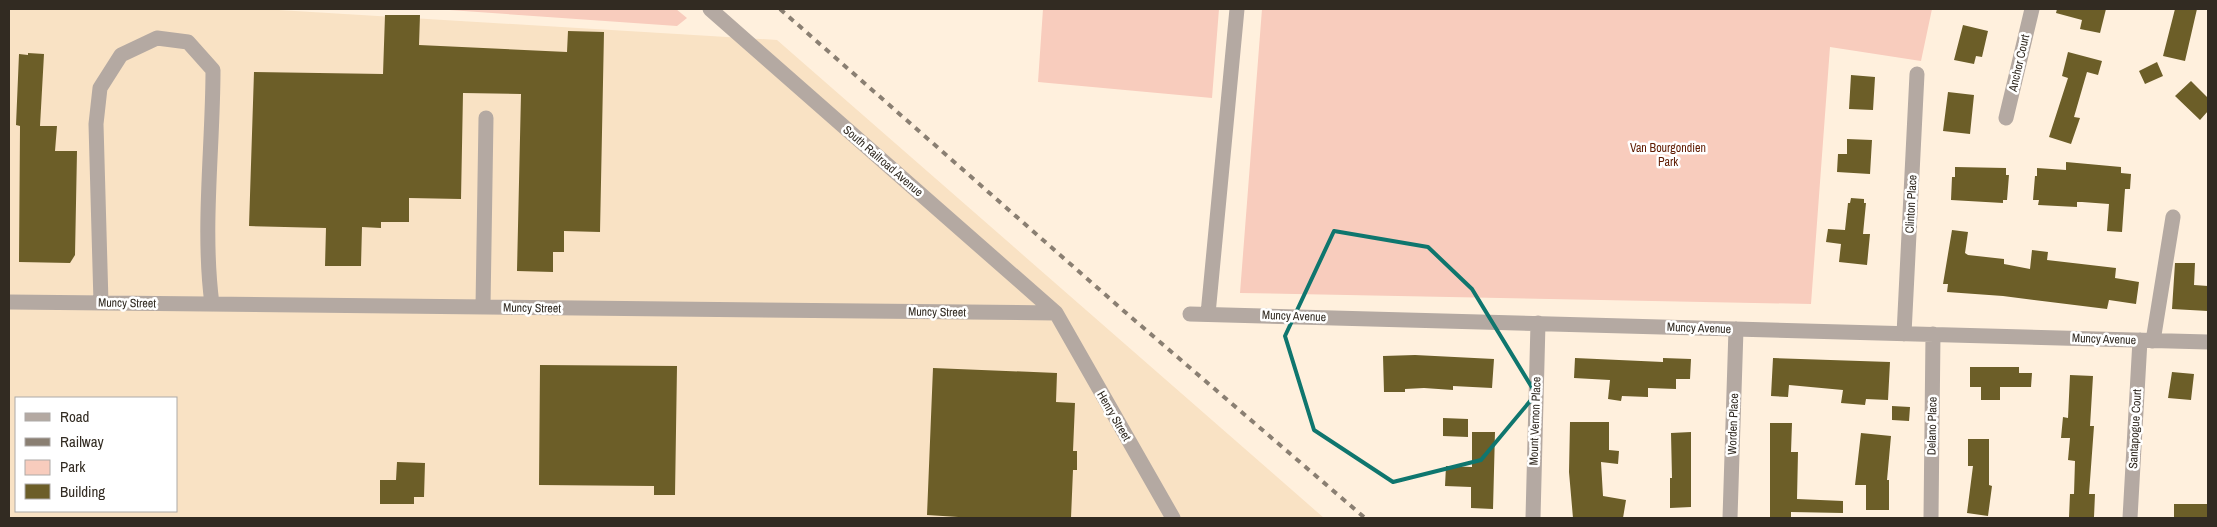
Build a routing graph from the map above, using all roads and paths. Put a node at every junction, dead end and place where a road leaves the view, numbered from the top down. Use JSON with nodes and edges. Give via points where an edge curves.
{"nodes":[{"id":1,"x":710,"y":9,"type":"edge"},
{"id":2,"x":1237,"y":9,"type":"edge"},
{"id":3,"x":2032,"y":9,"type":"edge"},
{"id":4,"x":1918,"y":74,"type":"dead end"},
{"id":5,"x":486,"y":118,"type":"dead end"},
{"id":6,"x":2006,"y":118,"type":"dead end"},
{"id":7,"x":2173,"y":217,"type":"dead end"},
{"id":8,"x":9,"y":302,"type":"edge"},
{"id":9,"x":101,"y":302,"type":"junction"},
{"id":10,"x":212,"y":304,"type":"junction"},
{"id":11,"x":483,"y":307,"type":"junction"},
{"id":12,"x":1056,"y":313,"type":"junction"},
{"id":13,"x":1190,"y":314,"type":"dead end"},
{"id":14,"x":1208,"y":314,"type":"junction"},
{"id":15,"x":1538,"y":323,"type":"junction"},
{"id":16,"x":1736,"y":329,"type":"junction"},
{"id":17,"x":1904,"y":334,"type":"junction"},
{"id":18,"x":1933,"y":334,"type":"junction"},
{"id":19,"x":2147,"y":340,"type":"junction"},
{"id":20,"x":2208,"y":342,"type":"edge"},
{"id":21,"x":1173,"y":518,"type":"edge"},
{"id":22,"x":1533,"y":518,"type":"edge"},
{"id":23,"x":1730,"y":518,"type":"edge"},
{"id":24,"x":1931,"y":518,"type":"edge"},
{"id":25,"x":2130,"y":518,"type":"edge"}],
"edges":[{"from":1,"to":12,"type":"street","name":"South Railroad Avenue"},
{"from":2,"to":14,"type":"street"},
{"from":3,"to":6,"type":"street","name":"Anchor Court"},
{"from":4,"to":17,"type":"street","name":"Clinton Place"},
{"from":5,"to":11,"type":"street"},
{"from":7,"to":19,"type":"street","name":"Santapogue Court"},
{"from":8,"to":9,"type":"street","name":"Muncy Street"},
{"from":9,"to":10,"type":"street","name":"Muncy Street"},
{"from":9,"to":10,"type":"street","via":[[96,124],[100,88],[121,55],[157,38],[188,42],[213,70],[209,222]]},
{"from":10,"to":11,"type":"street","name":"Muncy Street"},
{"from":11,"to":12,"type":"street","name":"Muncy Street"},
{"from":12,"to":21,"type":"street","name":"Henry Street"},
{"from":13,"to":14,"type":"street","name":"Muncy Avenue"},
{"from":14,"to":15,"type":"street","name":"Muncy Avenue"},
{"from":15,"to":16,"type":"street","name":"Muncy Avenue"},
{"from":15,"to":22,"type":"street","name":"Mount Vernon Place"},
{"from":16,"to":17,"type":"street","name":"Muncy Avenue"},
{"from":16,"to":23,"type":"street","name":"Worden Place"},
{"from":17,"to":18,"type":"street","name":"Muncy Avenue"},
{"from":18,"to":19,"type":"street","name":"Muncy Avenue"},
{"from":18,"to":24,"type":"street","name":"Delano Place"},
{"from":19,"to":20,"type":"street","name":"Muncy Avenue"},
{"from":19,"to":25,"type":"street","name":"Santapogue Court"}]}
